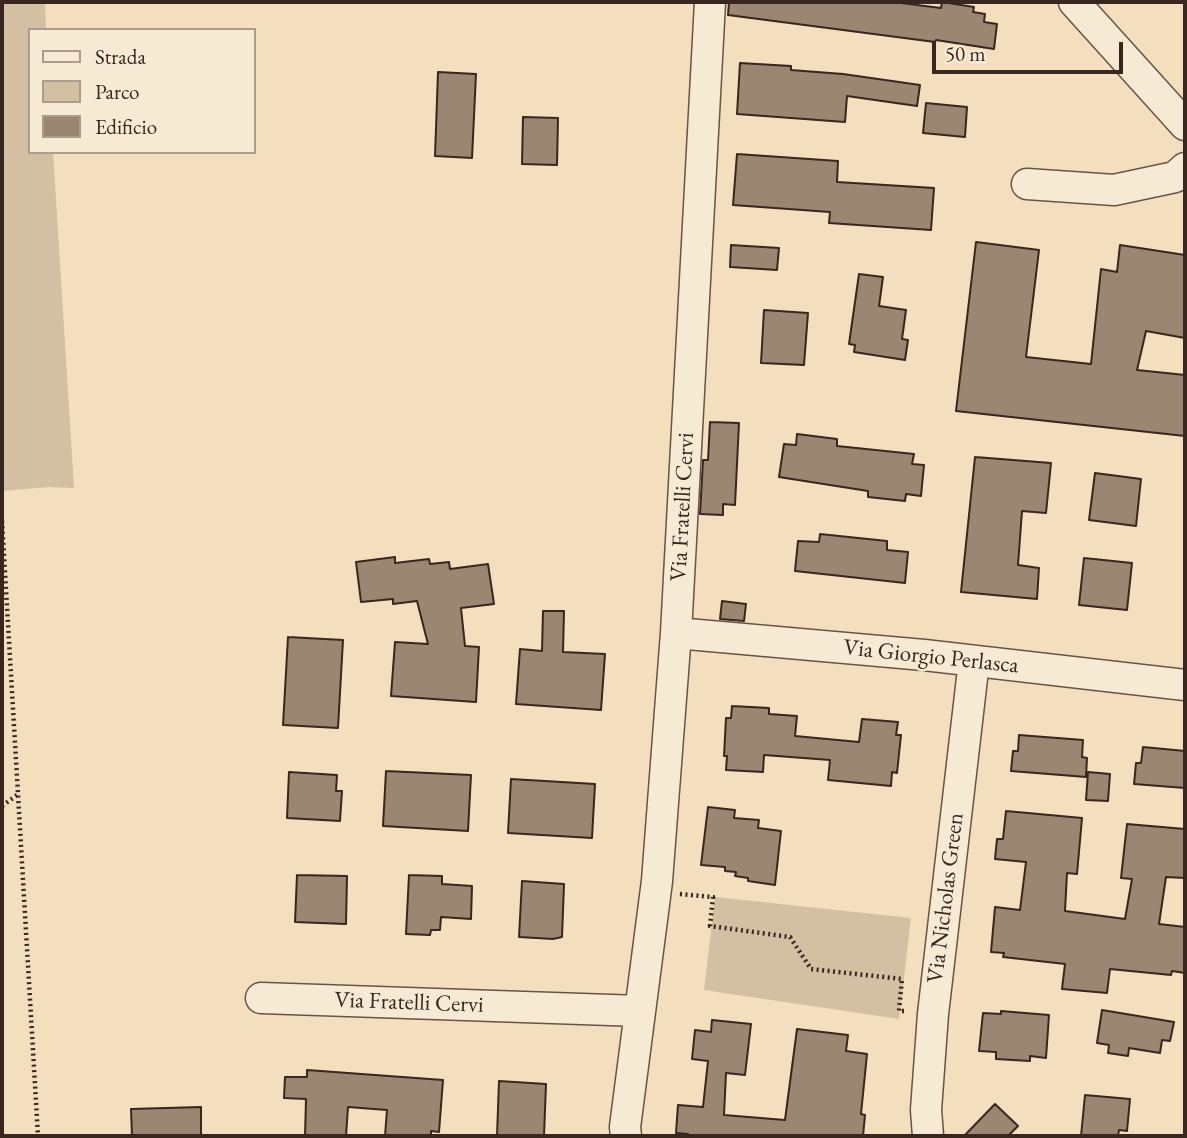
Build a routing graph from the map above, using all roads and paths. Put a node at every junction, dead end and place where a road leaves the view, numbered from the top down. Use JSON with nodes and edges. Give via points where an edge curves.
{"nodes":[{"id":1,"x":710,"y":2,"type":"edge"},
{"id":2,"x":1074,"y":2,"type":"edge"},
{"id":3,"x":1185,"y":125,"type":"edge"},
{"id":4,"x":1185,"y":168,"type":"edge"},
{"id":5,"x":1027,"y":184,"type":"dead end"},
{"id":6,"x":2,"y":521,"type":"edge"},
{"id":7,"x":676,"y":633,"type":"junction"},
{"id":8,"x":974,"y":661,"type":"junction"},
{"id":9,"x":1185,"y":685,"type":"edge"},
{"id":10,"x":18,"y":795,"type":"junction"},
{"id":11,"x":2,"y":806,"type":"edge"},
{"id":12,"x":657,"y":881,"type":"junction"},
{"id":13,"x":261,"y":998,"type":"dead end"},
{"id":14,"x":640,"y":1011,"type":"junction"},
{"id":15,"x":933,"y":1014,"type":"junction"},
{"id":16,"x":39,"y":1136,"type":"edge"},
{"id":17,"x":626,"y":1136,"type":"edge"},
{"id":18,"x":928,"y":1136,"type":"edge"}],
"edges":[{"from":1,"to":7,"type":"street","name":"Via Fratelli Cervi"},
{"from":2,"to":3,"type":"street"},
{"from":4,"to":5,"type":"street","via":[[1175,177],[1114,190]]},
{"from":6,"to":10,"type":"path"},
{"from":7,"to":8,"type":"street","name":"Via Giorgio Perlasca"},
{"from":7,"to":12,"type":"street","name":"Via Fratelli Cervi"},
{"from":8,"to":9,"type":"street","name":"Via Giorgio Perlasca"},
{"from":8,"to":15,"type":"street","name":"Via Nicholas Green"},
{"from":10,"to":11,"type":"path"},
{"from":10,"to":16,"type":"path"},
{"from":12,"to":14,"type":"street","name":"Via Fratelli Cervi"},
{"from":12,"to":15,"type":"path","via":[[677,881],[677,894],[713,897],[710,926],[790,937],[811,970],[902,979],[899,1011]]},
{"from":13,"to":14,"type":"street","name":"Via Fratelli Cervi"},
{"from":14,"to":17,"type":"street","name":"Via Fratelli Cervi"},
{"from":15,"to":18,"type":"street","name":"Via Nicholas Green"}]}
